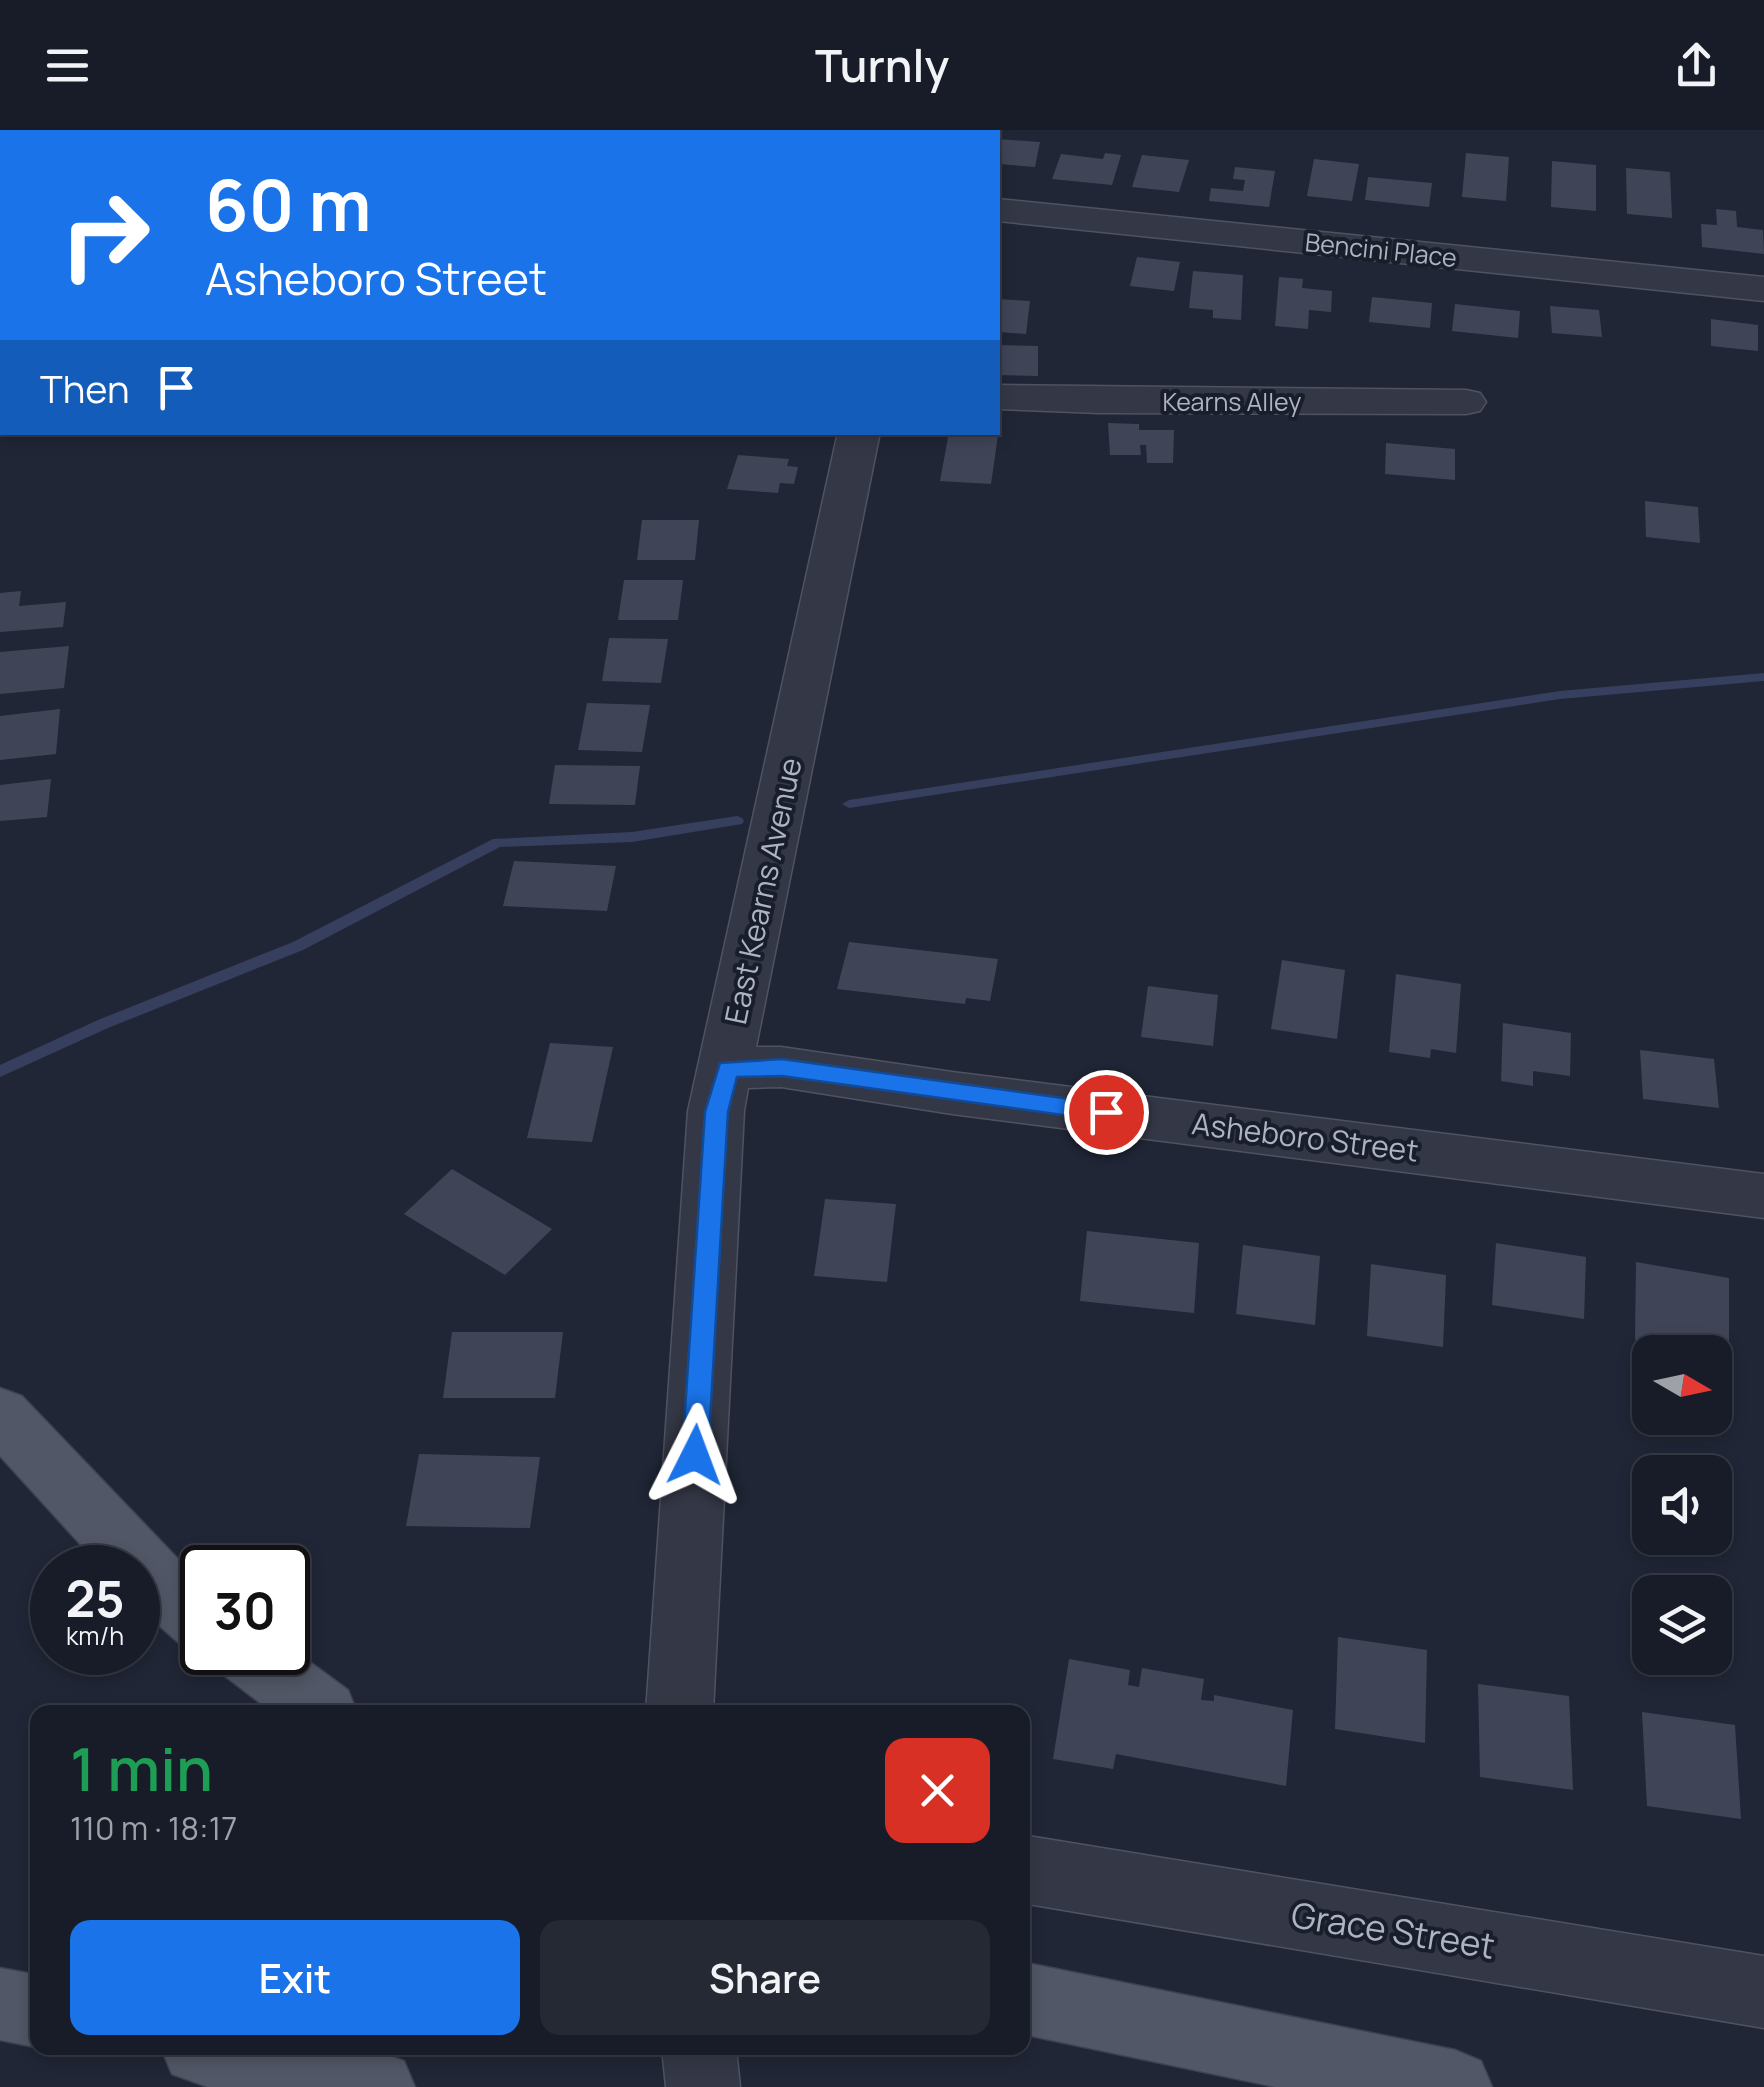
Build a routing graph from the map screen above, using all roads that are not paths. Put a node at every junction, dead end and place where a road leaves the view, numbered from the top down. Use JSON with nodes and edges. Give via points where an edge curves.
{"nodes":[{"id":1,"x":1000,"y":210,"type":"edge"},
{"id":2,"x":1764,"y":290,"type":"edge"},
{"id":3,"x":1000,"y":397,"type":"edge"},
{"id":4,"x":1466,"y":402,"type":"dead end"},
{"id":5,"x":858,"y":435,"type":"edge"},
{"id":6,"x":728,"y":1068,"type":"junction"},
{"id":7,"x":1764,"y":1196,"type":"edge"},
{"id":8,"x":0,"y":1414,"type":"edge"},
{"id":9,"x":180,"y":1605,"type":"edge"},
{"id":10,"x":275,"y":1675,"type":"edge"},
{"id":11,"x":315,"y":1705,"type":"edge"},
{"id":12,"x":679,"y":1705,"type":"edge"},
{"id":13,"x":1030,"y":1870,"type":"edge"},
{"id":14,"x":1764,"y":1992,"type":"edge"},
{"id":15,"x":1030,"y":2000,"type":"edge"},
{"id":16,"x":0,"y":2004,"type":"edge"},
{"id":17,"x":30,"y":2010,"type":"edge"},
{"id":18,"x":230,"y":2055,"type":"edge"},
{"id":19,"x":700,"y":2055,"type":"edge"},
{"id":20,"x":378,"y":2087,"type":"edge"},
{"id":21,"x":702,"y":2087,"type":"edge"},
{"id":22,"x":1455,"y":2087,"type":"edge"}],
"edges":[{"from":1,"to":2,"type":"street","name":"Bencini Place"},
{"from":3,"to":4,"type":"street","name":"Kearns Alley"},
{"from":5,"to":6,"type":"street","name":"East Kearns Avenue"},
{"from":6,"to":7,"type":"street","name":"Asheboro Street","via":[[782,1067]]},
{"from":6,"to":12,"type":"street","name":"East Kearns Avenue","via":[[716,1112]]},
{"from":8,"to":9,"type":"main road"},
{"from":10,"to":11,"type":"main road"},
{"from":13,"to":14,"type":"street","name":"Grace Street"},
{"from":15,"to":22,"type":"main road"},
{"from":16,"to":17,"type":"main road"},
{"from":18,"to":20,"type":"main road"},
{"from":19,"to":21,"type":"street"}]}
